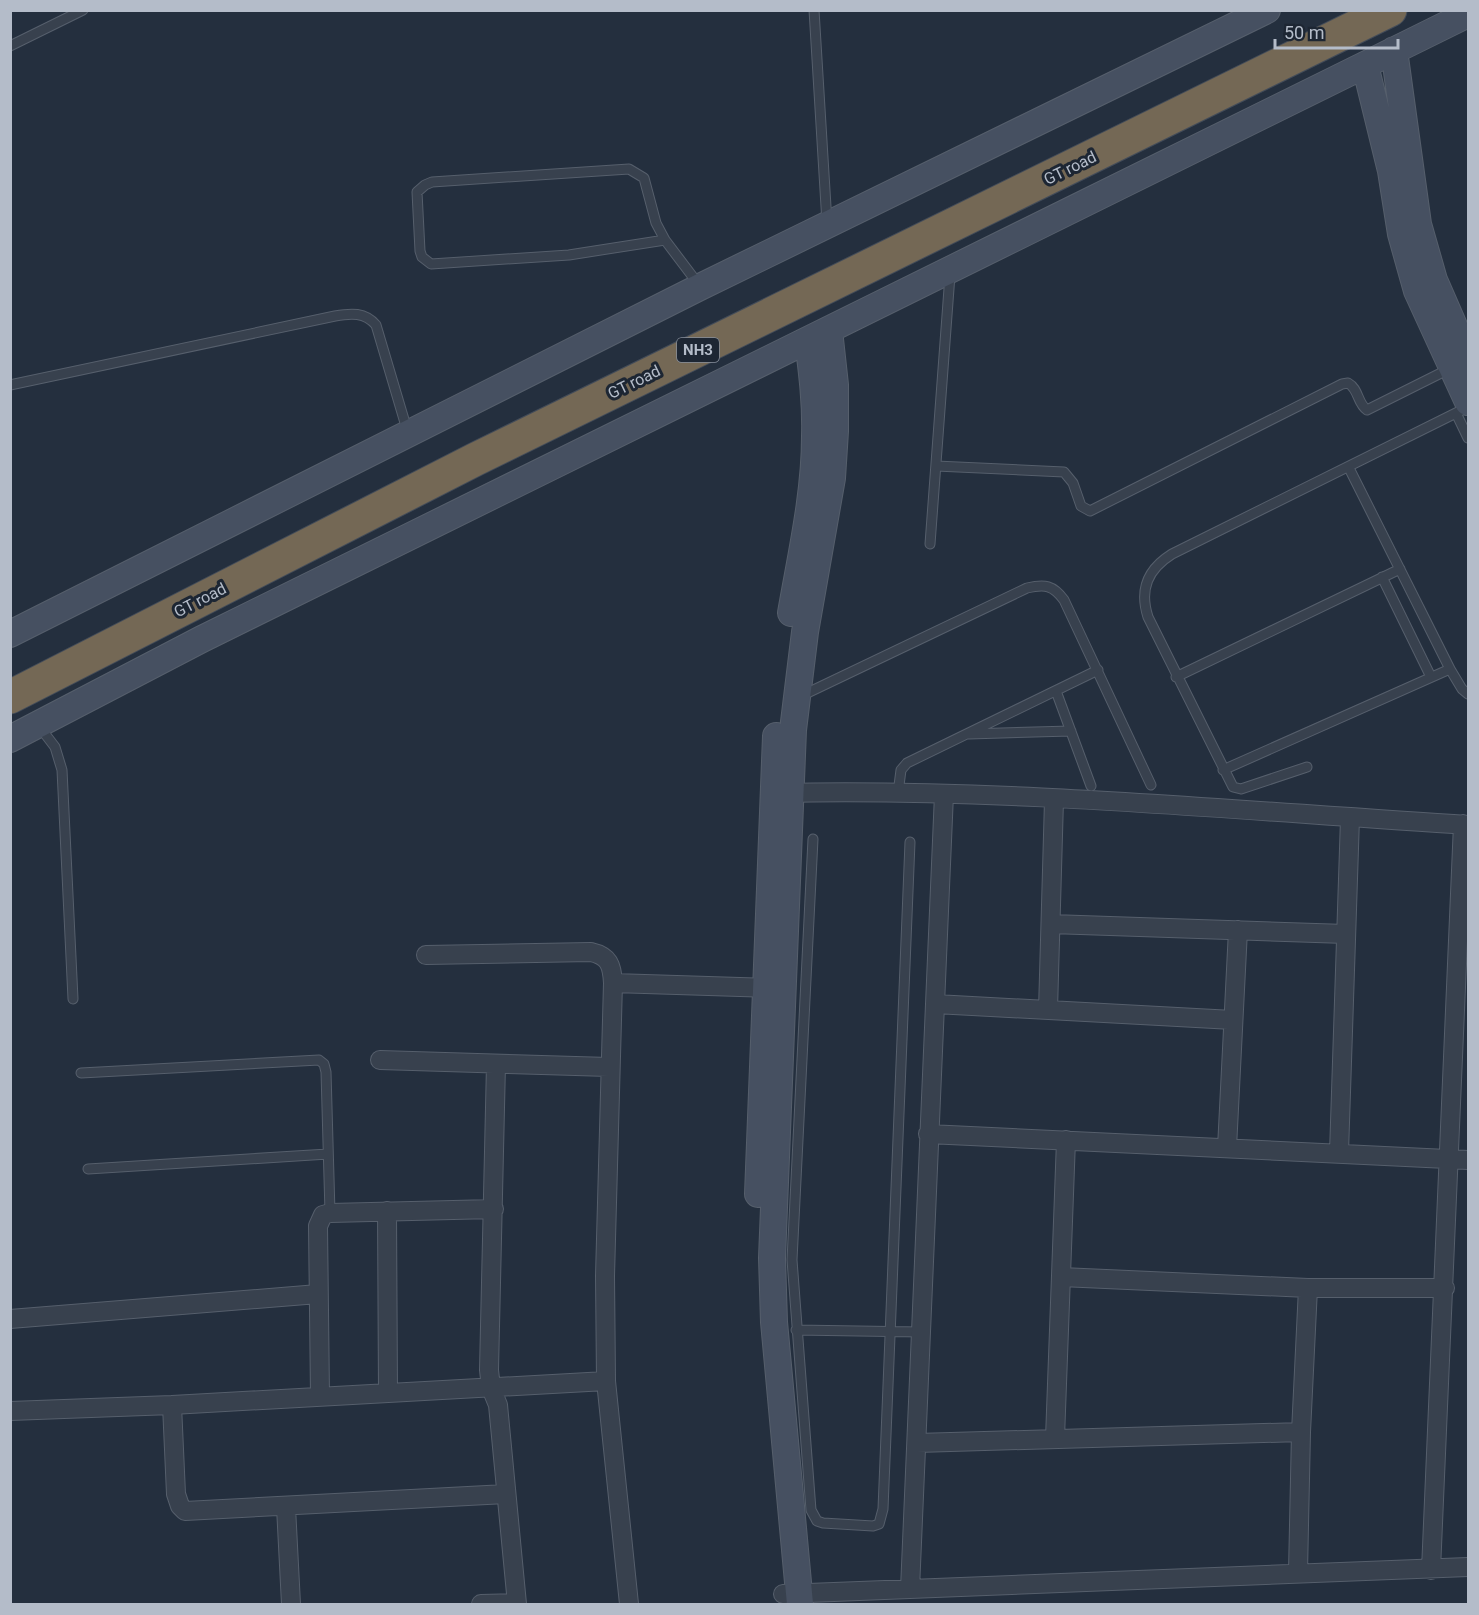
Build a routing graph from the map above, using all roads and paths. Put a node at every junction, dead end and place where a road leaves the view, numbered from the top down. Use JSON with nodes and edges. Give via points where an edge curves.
{"nodes":[{"id":1,"x":83,"y":10,"type":"edge"},
{"id":2,"x":814,"y":10,"type":"edge"},
{"id":3,"x":1267,"y":10,"type":"edge"},
{"id":4,"x":1340,"y":10,"type":"edge"},
{"id":5,"x":1390,"y":10,"type":"edge"},
{"id":6,"x":1468,"y":14,"type":"edge"},
{"id":7,"x":10,"y":46,"type":"edge"},
{"id":8,"x":1394,"y":50,"type":"junction"},
{"id":9,"x":1365,"y":65,"type":"junction"},
{"id":10,"x":827,"y":225,"type":"junction"},
{"id":11,"x":665,"y":240,"type":"junction"},
{"id":12,"x":950,"y":270,"type":"junction"},
{"id":13,"x":700,"y":287,"type":"junction"},
{"id":14,"x":819,"y":335,"type":"junction"},
{"id":15,"x":1460,"y":363,"type":"edge"},
{"id":16,"x":10,"y":385,"type":"edge"},
{"id":17,"x":1468,"y":406,"type":"edge"},
{"id":18,"x":1462,"y":407,"type":"edge"},
{"id":19,"x":408,"y":433,"type":"junction"},
{"id":20,"x":1468,"y":438,"type":"edge"},
{"id":21,"x":936,"y":466,"type":"junction"},
{"id":22,"x":1349,"y":468,"type":"junction"},
{"id":23,"x":930,"y":544,"type":"dead end"},
{"id":24,"x":1400,"y":569,"type":"junction"},
{"id":25,"x":1382,"y":577,"type":"junction"},
{"id":26,"x":10,"y":634,"type":"edge"},
{"id":27,"x":1450,"y":669,"type":"junction"},
{"id":28,"x":1098,"y":670,"type":"junction"},
{"id":29,"x":10,"y":674,"type":"edge"},
{"id":30,"x":1176,"y":677,"type":"junction"},
{"id":31,"x":1431,"y":677,"type":"junction"},
{"id":32,"x":1056,"y":691,"type":"junction"},
{"id":33,"x":1468,"y":694,"type":"edge"},
{"id":34,"x":10,"y":698,"type":"edge"},
{"id":35,"x":796,"y":698,"type":"junction"},
{"id":36,"x":38,"y":725,"type":"junction"},
{"id":37,"x":1071,"y":730,"type":"junction"},
{"id":38,"x":962,"y":735,"type":"junction"},
{"id":39,"x":10,"y":739,"type":"edge"},
{"id":40,"x":1307,"y":767,"type":"dead end"},
{"id":41,"x":1223,"y":770,"type":"junction"},
{"id":42,"x":1151,"y":785,"type":"dead end"},
{"id":43,"x":1091,"y":786,"type":"dead end"},
{"id":44,"x":782,"y":793,"type":"junction"},
{"id":45,"x":898,"y":793,"type":"junction"},
{"id":46,"x":944,"y":794,"type":"junction"},
{"id":47,"x":1054,"y":800,"type":"junction"},
{"id":48,"x":1350,"y":818,"type":"junction"},
{"id":49,"x":1466,"y":824,"type":"edge"},
{"id":50,"x":813,"y":839,"type":"dead end"},
{"id":51,"x":910,"y":842,"type":"dead end"},
{"id":52,"x":1051,"y":924,"type":"junction"},
{"id":53,"x":1238,"y":930,"type":"junction"},
{"id":54,"x":1346,"y":934,"type":"junction"},
{"id":55,"x":426,"y":955,"type":"dead end"},
{"id":56,"x":613,"y":983,"type":"junction"},
{"id":57,"x":775,"y":988,"type":"junction"},
{"id":58,"x":73,"y":999,"type":"dead end"},
{"id":59,"x":935,"y":1004,"type":"junction"},
{"id":60,"x":1048,"y":1010,"type":"junction"},
{"id":61,"x":1233,"y":1020,"type":"junction"},
{"id":62,"x":380,"y":1060,"type":"dead end"},
{"id":63,"x":496,"y":1064,"type":"junction"},
{"id":64,"x":609,"y":1067,"type":"junction"},
{"id":65,"x":81,"y":1073,"type":"dead end"},
{"id":66,"x":928,"y":1134,"type":"junction"},
{"id":67,"x":1066,"y":1140,"type":"junction"},
{"id":68,"x":1227,"y":1148,"type":"junction"},
{"id":69,"x":1340,"y":1153,"type":"junction"},
{"id":70,"x":328,"y":1154,"type":"junction"},
{"id":71,"x":1447,"y":1159,"type":"junction"},
{"id":72,"x":1468,"y":1160,"type":"edge"},
{"id":73,"x":88,"y":1169,"type":"dead end"},
{"id":74,"x":494,"y":1209,"type":"junction"},
{"id":75,"x":387,"y":1211,"type":"junction"},
{"id":76,"x":330,"y":1213,"type":"junction"},
{"id":77,"x":1061,"y":1277,"type":"junction"},
{"id":78,"x":1308,"y":1288,"type":"junction"},
{"id":79,"x":1445,"y":1288,"type":"junction"},
{"id":80,"x":318,"y":1294,"type":"junction"},
{"id":81,"x":10,"y":1319,"type":"edge"},
{"id":82,"x":796,"y":1330,"type":"junction"},
{"id":83,"x":921,"y":1332,"type":"junction"},
{"id":84,"x":892,"y":1334,"type":"junction"},
{"id":85,"x":606,"y":1381,"type":"junction"},
{"id":86,"x":491,"y":1388,"type":"junction"},
{"id":87,"x":388,"y":1392,"type":"junction"},
{"id":88,"x":320,"y":1395,"type":"junction"},
{"id":89,"x":12,"y":1405,"type":"edge"},
{"id":90,"x":172,"y":1405,"type":"junction"},
{"id":91,"x":1301,"y":1432,"type":"junction"},
{"id":92,"x":1055,"y":1438,"type":"junction"},
{"id":93,"x":916,"y":1443,"type":"junction"},
{"id":94,"x":506,"y":1494,"type":"junction"},
{"id":95,"x":286,"y":1507,"type":"junction"},
{"id":96,"x":1468,"y":1567,"type":"edge"},
{"id":97,"x":1431,"y":1570,"type":"junction"},
{"id":98,"x":1298,"y":1572,"type":"junction"},
{"id":99,"x":910,"y":1589,"type":"junction"},
{"id":100,"x":791,"y":1599,"type":"edge"},
{"id":101,"x":517,"y":1604,"type":"edge"},
{"id":102,"x":291,"y":1605,"type":"edge"},
{"id":103,"x":481,"y":1605,"type":"edge"},
{"id":104,"x":629,"y":1605,"type":"edge"}],
"edges":[{"from":1,"to":7,"type":"lane"},
{"from":2,"to":10,"type":"lane"},
{"from":3,"to":10,"type":"street"},
{"from":4,"to":29,"type":"highway","name":"GT road","number":"NH3","via":[[466,442]]},
{"from":5,"to":34,"type":"highway","name":"GT road","number":"NH3","via":[[476,459]]},
{"from":6,"to":8,"type":"street"},
{"from":8,"to":9,"type":"street"},
{"from":8,"to":15,"type":"street","via":[[1418,224]]},
{"from":9,"to":12,"type":"street"},
{"from":9,"to":15,"type":"street","via":[[1417,291]]},
{"from":10,"to":13,"type":"street"},
{"from":11,"to":11,"type":"lane","via":[[656,223],[644,178],[629,169],[432,182],[417,192],[420,251],[430,264],[569,255]]},
{"from":11,"to":13,"type":"lane"},
{"from":12,"to":14,"type":"street"},
{"from":12,"to":21,"type":"lane"},
{"from":13,"to":19,"type":"street"},
{"from":14,"to":35,"type":"street","via":[[835,385],[832,478]]},
{"from":14,"to":36,"type":"street","via":[[212,634]]},
{"from":14,"to":44,"type":"street","via":[[814,459],[778,701]]},
{"from":15,"to":18,"type":"street"},
{"from":15,"to":21,"type":"lane","via":[[1367,410],[1354,387],[1342,384],[1090,511],[1081,506],[1073,483],[1064,472]]},
{"from":16,"to":19,"type":"lane","via":[[335,316],[360,315],[376,325]]},
{"from":17,"to":18,"type":"lane"},
{"from":18,"to":20,"type":"lane"},
{"from":18,"to":22,"type":"lane"},
{"from":19,"to":26,"type":"street"},
{"from":21,"to":23,"type":"lane"},
{"from":22,"to":24,"type":"lane"},
{"from":22,"to":30,"type":"lane","via":[[1172,554],[1155,567],[1145,585],[1144,606]]},
{"from":24,"to":25,"type":"lane"},
{"from":24,"to":27,"type":"lane"},
{"from":25,"to":30,"type":"lane"},
{"from":25,"to":31,"type":"lane"},
{"from":27,"to":31,"type":"lane"},
{"from":27,"to":33,"type":"lane"},
{"from":28,"to":32,"type":"lane"},
{"from":28,"to":35,"type":"lane","via":[[1064,600],[1056,589],[1039,585]]},
{"from":28,"to":42,"type":"lane"},
{"from":30,"to":41,"type":"lane"},
{"from":31,"to":41,"type":"lane"},
{"from":32,"to":37,"type":"lane"},
{"from":32,"to":38,"type":"lane"},
{"from":35,"to":44,"type":"street"},
{"from":36,"to":39,"type":"street"},
{"from":36,"to":58,"type":"lane","via":[[55,747],[62,770]]},
{"from":37,"to":38,"type":"lane"},
{"from":37,"to":43,"type":"lane"},
{"from":38,"to":45,"type":"lane","via":[[907,763],[901,770]]},
{"from":40,"to":41,"type":"lane","via":[[1240,789],[1233,787]]},
{"from":44,"to":45,"type":"street"},
{"from":44,"to":57,"type":"street"},
{"from":45,"to":46,"type":"street"},
{"from":46,"to":47,"type":"street"},
{"from":46,"to":59,"type":"street"},
{"from":47,"to":48,"type":"street"},
{"from":47,"to":52,"type":"street"},
{"from":48,"to":49,"type":"street"},
{"from":48,"to":54,"type":"street"},
{"from":49,"to":71,"type":"street"},
{"from":50,"to":82,"type":"lane","via":[[793,1220]]},
{"from":51,"to":84,"type":"lane"},
{"from":52,"to":53,"type":"street"},
{"from":52,"to":60,"type":"street"},
{"from":53,"to":54,"type":"street"},
{"from":53,"to":61,"type":"street"},
{"from":54,"to":69,"type":"street"},
{"from":55,"to":56,"type":"street","via":[[591,952],[604,955],[610,963]]},
{"from":56,"to":57,"type":"street"},
{"from":56,"to":64,"type":"street"},
{"from":57,"to":100,"type":"street","via":[[760,1090],[758,1320]]},
{"from":59,"to":60,"type":"street"},
{"from":59,"to":66,"type":"street"},
{"from":60,"to":61,"type":"street"},
{"from":61,"to":68,"type":"street"},
{"from":62,"to":63,"type":"street"},
{"from":63,"to":64,"type":"street"},
{"from":63,"to":74,"type":"street"},
{"from":64,"to":85,"type":"street"},
{"from":65,"to":70,"type":"lane","via":[[319,1060],[326,1072]]},
{"from":66,"to":67,"type":"street"},
{"from":66,"to":83,"type":"street"},
{"from":67,"to":68,"type":"street"},
{"from":67,"to":77,"type":"street"},
{"from":68,"to":69,"type":"street"},
{"from":69,"to":71,"type":"street"},
{"from":70,"to":73,"type":"lane"},
{"from":70,"to":76,"type":"lane"},
{"from":71,"to":72,"type":"street"},
{"from":71,"to":79,"type":"street"},
{"from":74,"to":75,"type":"street"},
{"from":74,"to":86,"type":"street"},
{"from":75,"to":76,"type":"street"},
{"from":75,"to":87,"type":"street"},
{"from":76,"to":80,"type":"street","via":[[323,1215],[318,1226]]},
{"from":77,"to":78,"type":"street"},
{"from":77,"to":92,"type":"street"},
{"from":78,"to":79,"type":"street"},
{"from":78,"to":91,"type":"street"},
{"from":79,"to":97,"type":"street"},
{"from":80,"to":81,"type":"street"},
{"from":80,"to":88,"type":"street"},
{"from":82,"to":84,"type":"lane"},
{"from":82,"to":84,"type":"lane","via":[[813,1516],[823,1523],[873,1526],[882,1519],[883,1509]]},
{"from":83,"to":84,"type":"lane"},
{"from":83,"to":93,"type":"street"},
{"from":85,"to":86,"type":"street"},
{"from":85,"to":104,"type":"street"},
{"from":86,"to":87,"type":"street"},
{"from":86,"to":94,"type":"street","via":[[498,1405]]},
{"from":87,"to":88,"type":"street"},
{"from":88,"to":90,"type":"street"},
{"from":89,"to":90,"type":"street"},
{"from":90,"to":95,"type":"street","via":[[176,1494],[185,1511]]},
{"from":91,"to":92,"type":"street"},
{"from":91,"to":98,"type":"street"},
{"from":92,"to":93,"type":"street"},
{"from":93,"to":99,"type":"street"},
{"from":94,"to":95,"type":"street"},
{"from":94,"to":101,"type":"street"},
{"from":95,"to":102,"type":"street"},
{"from":96,"to":97,"type":"street"},
{"from":97,"to":98,"type":"street"},
{"from":98,"to":99,"type":"street"},
{"from":99,"to":100,"type":"street"},
{"from":101,"to":103,"type":"street"}]}
